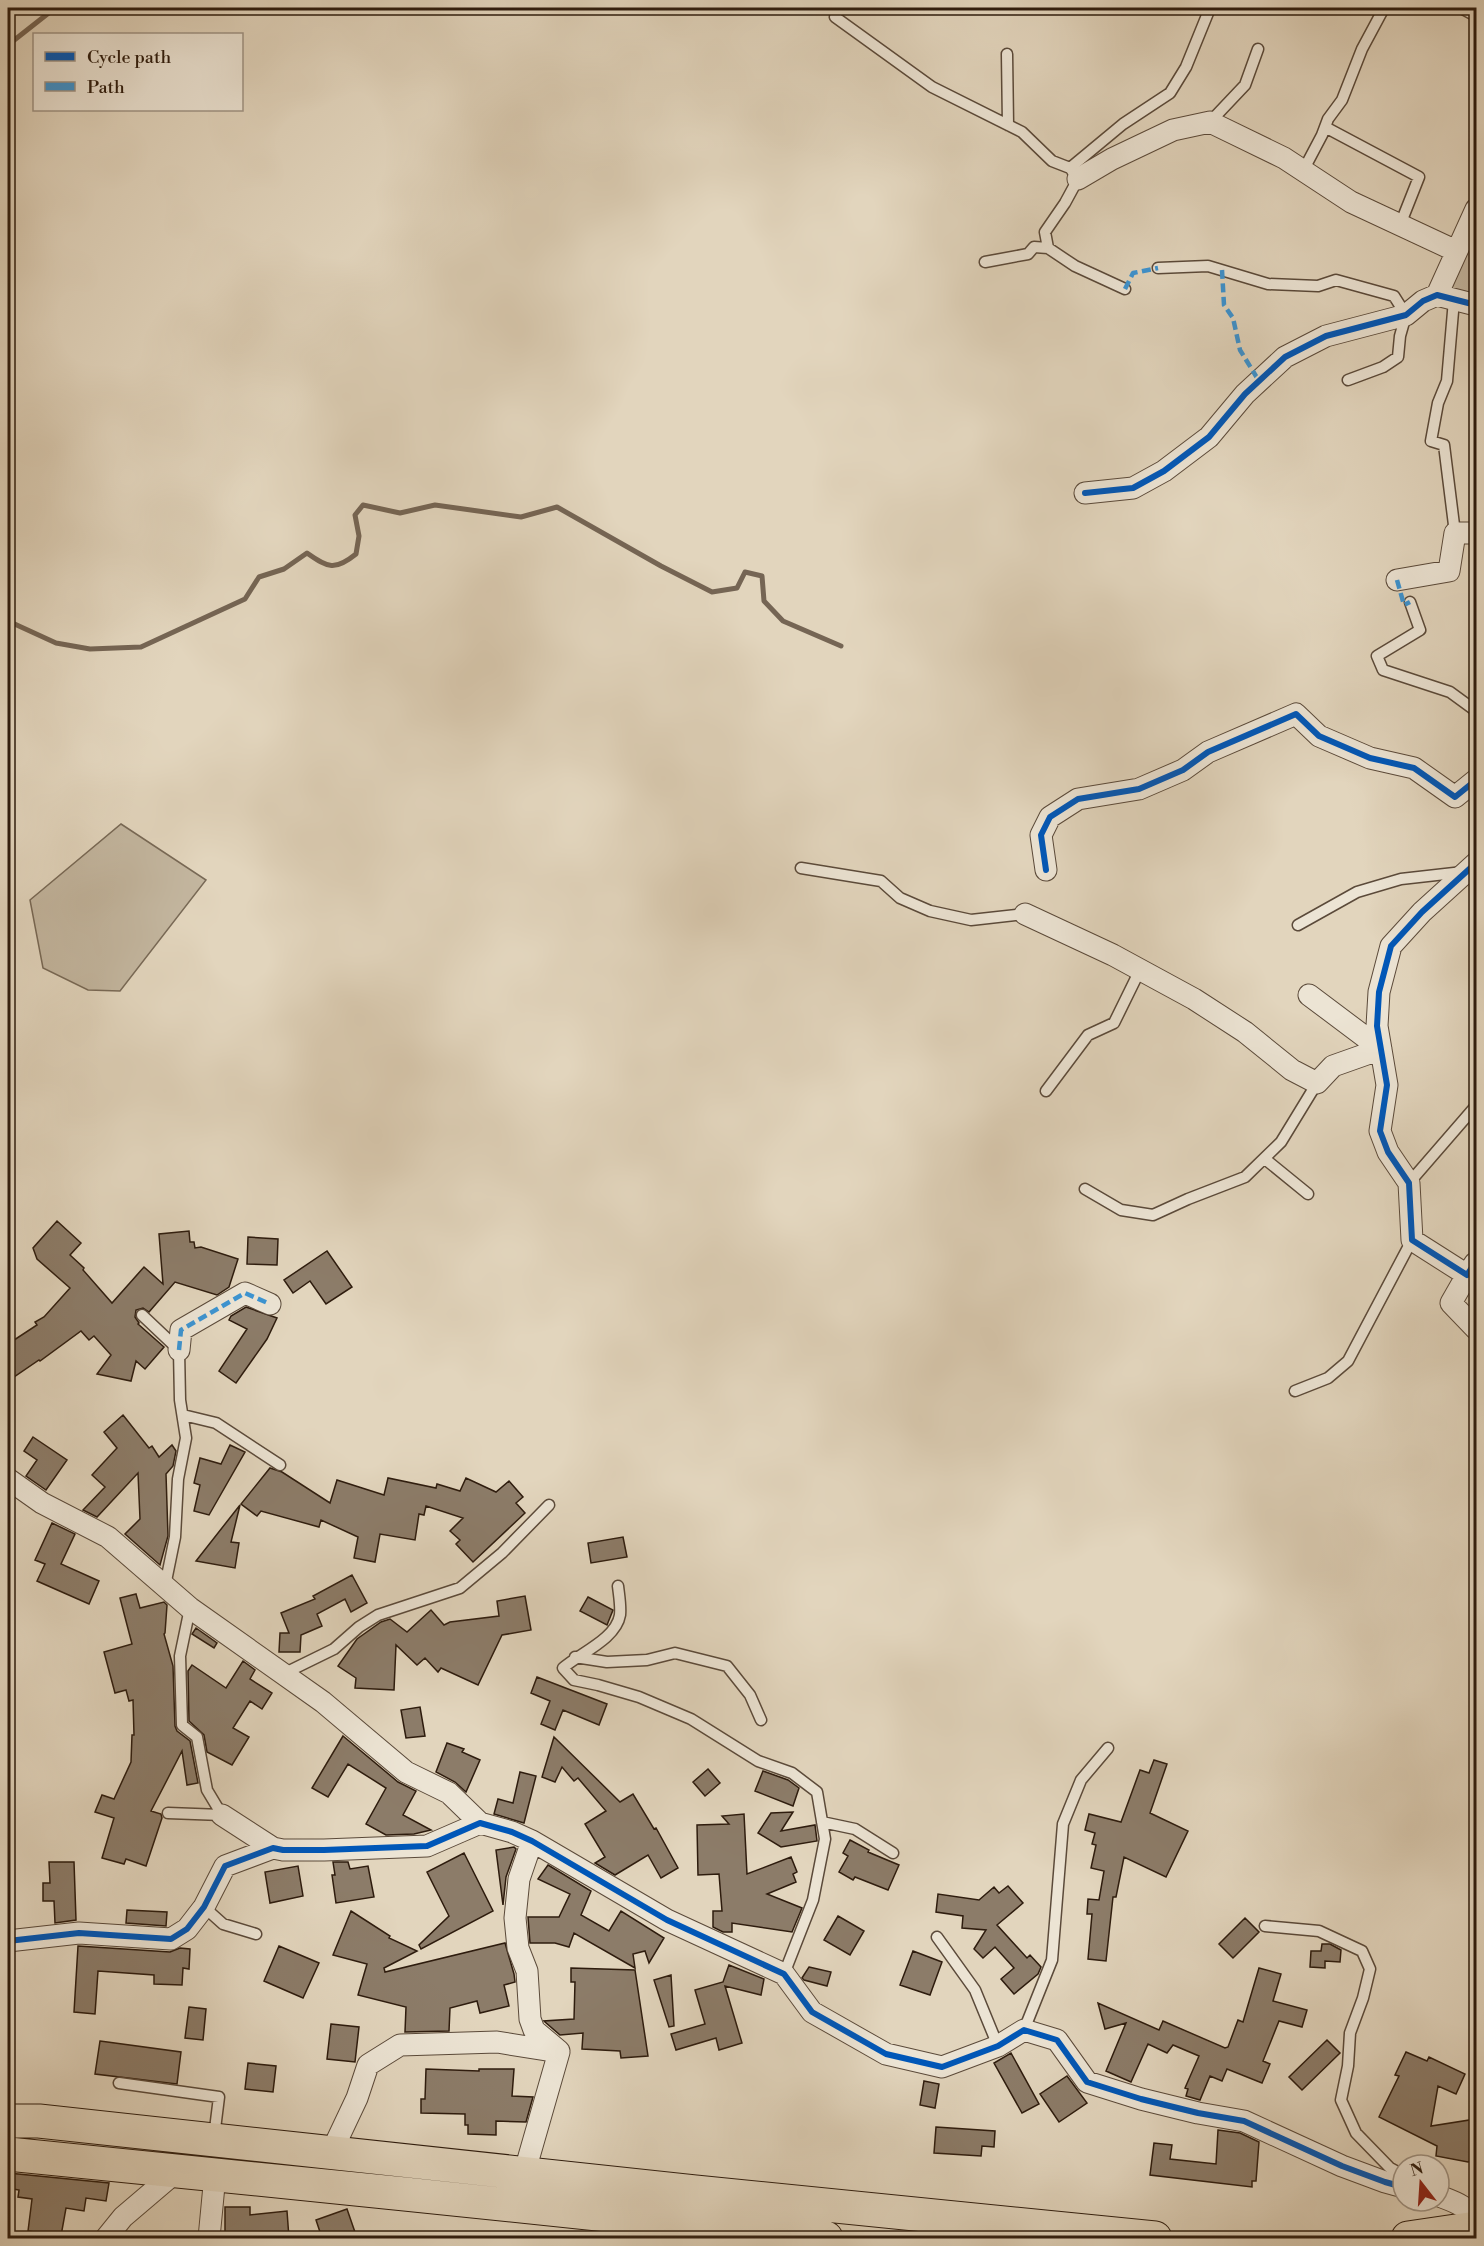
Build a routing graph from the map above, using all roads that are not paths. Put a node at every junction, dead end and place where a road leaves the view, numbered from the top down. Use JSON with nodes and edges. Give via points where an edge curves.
{"nodes":[{"id":1,"x":1210,"y":8,"type":"edge"},
{"id":2,"x":1384,"y":8,"type":"edge"},
{"id":3,"x":1461,"y":8,"type":"edge"},
{"id":4,"x":1476,"y":16,"type":"edge"},
{"id":5,"x":835,"y":17,"type":"dead end"},
{"id":6,"x":1258,"y":49,"type":"dead end"},
{"id":7,"x":1007,"y":54,"type":"dead end"},
{"id":8,"x":1210,"y":122,"type":"junction"},
{"id":9,"x":1008,"y":125,"type":"junction"},
{"id":10,"x":1325,"y":127,"type":"junction"},
{"id":11,"x":1303,"y":171,"type":"junction"},
{"id":12,"x":1074,"y":173,"type":"junction"},
{"id":13,"x":1476,"y":209,"type":"edge"},
{"id":14,"x":1400,"y":225,"type":"junction"},
{"id":15,"x":1048,"y":248,"type":"junction"},
{"id":16,"x":1456,"y":251,"type":"junction"},
{"id":17,"x":985,"y":262,"type":"dead end"},
{"id":18,"x":1158,"y":268,"type":"dead end"},
{"id":19,"x":1125,"y":289,"type":"dead end"},
{"id":20,"x":1445,"y":297,"type":"junction"},
{"id":21,"x":1476,"y":305,"type":"edge"},
{"id":22,"x":1406,"y":315,"type":"junction"},
{"id":23,"x":1348,"y":380,"type":"dead end"},
{"id":24,"x":1085,"y":493,"type":"dead end"},
{"id":25,"x":1455,"y":533,"type":"junction"},
{"id":26,"x":1476,"y":533,"type":"edge"},
{"id":27,"x":1396,"y":580,"type":"dead end"},
{"id":28,"x":1410,"y":602,"type":"dead end"},
{"id":29,"x":1476,"y":711,"type":"edge"},
{"id":30,"x":1476,"y":780,"type":"edge"},
{"id":31,"x":1473,"y":867,"type":"edge"},
{"id":32,"x":801,"y":868,"type":"dead end"},
{"id":33,"x":1046,"y":870,"type":"dead end"},
{"id":34,"x":1025,"y":914,"type":"joint"},
{"id":35,"x":1298,"y":925,"type":"dead end"},
{"id":36,"x":1140,"y":969,"type":"junction"},
{"id":37,"x":1309,"y":995,"type":"dead end"},
{"id":38,"x":1381,"y":1049,"type":"junction"},
{"id":39,"x":1317,"y":1083,"type":"junction"},
{"id":40,"x":1046,"y":1091,"type":"dead end"},
{"id":41,"x":1474,"y":1108,"type":"dead end"},
{"id":42,"x":1265,"y":1159,"type":"junction"},
{"id":43,"x":1409,"y":1183,"type":"junction"},
{"id":44,"x":1085,"y":1189,"type":"dead end"},
{"id":45,"x":1308,"y":1194,"type":"dead end"},
{"id":46,"x":1412,"y":1240,"type":"junction"},
{"id":47,"x":1472,"y":1270,"type":"edge"},
{"id":48,"x":270,"y":1304,"type":"dead end"},
{"id":49,"x":142,"y":1315,"type":"dead end"},
{"id":50,"x":1476,"y":1329,"type":"edge"},
{"id":51,"x":179,"y":1350,"type":"junction"},
{"id":52,"x":1295,"y":1391,"type":"dead end"},
{"id":53,"x":183,"y":1415,"type":"junction"},
{"id":54,"x":280,"y":1465,"type":"dead end"},
{"id":55,"x":8,"y":1479,"type":"edge"},
{"id":56,"x":549,"y":1505,"type":"dead end"},
{"id":57,"x":165,"y":1586,"type":"junction"},
{"id":58,"x":618,"y":1586,"type":"dead end"},
{"id":59,"x":190,"y":1608,"type":"junction"},
{"id":60,"x":575,"y":1657,"type":"junction"},
{"id":61,"x":283,"y":1674,"type":"junction"},
{"id":62,"x":761,"y":1720,"type":"dead end"},
{"id":63,"x":1108,"y":1748,"type":"dead end"},
{"id":64,"x":168,"y":1813,"type":"dead end"},
{"id":65,"x":222,"y":1815,"type":"junction"},
{"id":66,"x":480,"y":1822,"type":"junction"},
{"id":67,"x":822,"y":1822,"type":"junction"},
{"id":68,"x":532,"y":1841,"type":"junction"},
{"id":69,"x":273,"y":1848,"type":"junction"},
{"id":70,"x":893,"y":1853,"type":"dead end"},
{"id":71,"x":204,"y":1907,"type":"junction"},
{"id":72,"x":1265,"y":1926,"type":"dead end"},
{"id":73,"x":256,"y":1934,"type":"dead end"},
{"id":74,"x":937,"y":1937,"type":"dead end"},
{"id":75,"x":8,"y":1941,"type":"edge"},
{"id":76,"x":784,"y":1974,"type":"junction"},
{"id":77,"x":1024,"y":2030,"type":"junction"},
{"id":78,"x":998,"y":2046,"type":"junction"},
{"id":79,"x":559,"y":2052,"type":"junction"},
{"id":80,"x":119,"y":2083,"type":"dead end"},
{"id":81,"x":8,"y":2121,"type":"edge"},
{"id":82,"x":214,"y":2140,"type":"junction"},
{"id":83,"x":331,"y":2153,"type":"junction"},
{"id":84,"x":8,"y":2154,"type":"edge"},
{"id":85,"x":1391,"y":2169,"type":"edge"},
{"id":86,"x":177,"y":2171,"type":"junction"},
{"id":87,"x":525,"y":2174,"type":"junction"},
{"id":88,"x":215,"y":2175,"type":"junction"},
{"id":89,"x":1391,"y":2183,"type":"edge"},
{"id":90,"x":1451,"y":2201,"type":"edge"},
{"id":91,"x":1476,"y":2223,"type":"edge"},
{"id":92,"x":1476,"y":2228,"type":"edge"},
{"id":93,"x":639,"y":2229,"type":"edge"},
{"id":94,"x":106,"y":2238,"type":"edge"},
{"id":95,"x":209,"y":2238,"type":"edge"},
{"id":96,"x":826,"y":2238,"type":"edge"},
{"id":97,"x":1155,"y":2238,"type":"edge"},
{"id":98,"x":1408,"y":2238,"type":"edge"}],
"edges":[{"from":1,"to":12,"type":"lane","via":[[1186,67],[1170,93],[1123,124]]},
{"from":2,"to":10,"type":"lane","via":[[1342,100]]},
{"from":3,"to":4,"type":"lane"},
{"from":5,"to":9,"type":"lane","via":[[932,87]]},
{"from":6,"to":8,"type":"lane","via":[[1245,86]]},
{"from":7,"to":9,"type":"lane"},
{"from":8,"to":11,"type":"street"},
{"from":8,"to":12,"type":"street","via":[[1173,130]]},
{"from":9,"to":12,"type":"lane","via":[[1022,132],[1052,161]]},
{"from":10,"to":11,"type":"lane"},
{"from":10,"to":14,"type":"lane","via":[[1419,177]]},
{"from":11,"to":14,"type":"street","via":[[1351,202]]},
{"from":12,"to":15,"type":"lane","via":[[1065,203],[1045,232]]},
{"from":13,"to":16,"type":"street"},
{"from":14,"to":16,"type":"street"},
{"from":15,"to":17,"type":"lane","via":[[1034,247],[1028,254]]},
{"from":15,"to":19,"type":"lane","via":[[1075,266]]},
{"from":16,"to":20,"type":"street"},
{"from":18,"to":22,"type":"lane","via":[[1208,266],[1268,284],[1318,286],[1336,280],[1394,296]]},
{"from":20,"to":21,"type":"street"},
{"from":20,"to":22,"type":"street","via":[[1423,301]]},
{"from":20,"to":25,"type":"lane","via":[[1447,381],[1438,403],[1431,441],[1444,445]]},
{"from":22,"to":23,"type":"lane","via":[[1398,357],[1383,368]]},
{"from":22,"to":24,"type":"street","via":[[1326,336],[1285,357],[1245,394],[1209,437],[1164,471],[1133,488]]},
{"from":25,"to":26,"type":"street"},
{"from":25,"to":27,"type":"street","via":[[1449,571]]},
{"from":28,"to":29,"type":"lane","via":[[1420,630],[1377,656],[1383,670],[1450,692]]},
{"from":30,"to":33,"type":"street","via":[[1455,797],[1414,768],[1371,758],[1319,736],[1296,714],[1208,752],[1183,770],[1139,789],[1078,800],[1050,816],[1041,835]]},
{"from":31,"to":35,"type":"lane","via":[[1357,891]]},
{"from":31,"to":38,"type":"street","via":[[1390,946],[1379,992],[1377,1026]]},
{"from":32,"to":34,"type":"lane","via":[[881,881],[900,898],[971,920]]},
{"from":34,"to":36,"type":"street"},
{"from":36,"to":39,"type":"street","via":[[1194,999],[1245,1032],[1292,1070]]},
{"from":36,"to":40,"type":"lane","via":[[1114,1023],[1088,1035]]},
{"from":37,"to":38,"type":"street"},
{"from":38,"to":39,"type":"street","via":[[1333,1066]]},
{"from":38,"to":43,"type":"street","via":[[1387,1085],[1380,1131],[1388,1152]]},
{"from":39,"to":42,"type":"lane","via":[[1281,1142]]},
{"from":41,"to":43,"type":"lane"},
{"from":42,"to":44,"type":"lane","via":[[1245,1178],[1153,1215],[1121,1210]]},
{"from":42,"to":45,"type":"lane"},
{"from":43,"to":46,"type":"street"},
{"from":46,"to":47,"type":"street"},
{"from":46,"to":52,"type":"lane","via":[[1348,1361],[1328,1378]]},
{"from":47,"to":50,"type":"street","via":[[1451,1303]]},
{"from":48,"to":51,"type":"street","via":[[245,1293],[181,1329]]},
{"from":49,"to":51,"type":"lane"},
{"from":51,"to":53,"type":"lane"},
{"from":53,"to":54,"type":"lane","via":[[216,1423]]},
{"from":53,"to":57,"type":"lane","via":[[186,1438],[178,1479],[175,1537]]},
{"from":55,"to":57,"type":"street","via":[[42,1503],[108,1537]]},
{"from":56,"to":61,"type":"lane","via":[[502,1553],[460,1588],[378,1615],[334,1650]]},
{"from":57,"to":59,"type":"street"},
{"from":58,"to":60,"type":"lane","via":[[620,1616],[608,1636]]},
{"from":59,"to":61,"type":"street"},
{"from":59,"to":65,"type":"lane","via":[[180,1656],[182,1725],[197,1737],[207,1790]]},
{"from":60,"to":62,"type":"lane","via":[[607,1662],[647,1660],[675,1653],[727,1666],[750,1695]]},
{"from":60,"to":67,"type":"lane","via":[[563,1668],[574,1680],[639,1698],[691,1719],[758,1761],[792,1773],[817,1792]]},
{"from":61,"to":66,"type":"street","via":[[406,1772],[449,1793]]},
{"from":63,"to":77,"type":"lane","via":[[1081,1780],[1063,1824],[1052,1960]]},
{"from":64,"to":65,"type":"lane"},
{"from":65,"to":69,"type":"street"},
{"from":66,"to":68,"type":"street"},
{"from":66,"to":69,"type":"street","via":[[427,1846]]},
{"from":67,"to":70,"type":"lane","via":[[855,1829]]},
{"from":67,"to":76,"type":"lane","via":[[825,1839],[813,1900]]},
{"from":68,"to":76,"type":"street","via":[[667,1920]]},
{"from":68,"to":79,"type":"street","via":[[519,1879],[515,1918],[518,1948],[527,1971],[534,2030]]},
{"from":69,"to":71,"type":"street","via":[[225,1866]]},
{"from":71,"to":73,"type":"lane","via":[[223,1924]]},
{"from":71,"to":75,"type":"street","via":[[187,1929],[171,1939],[79,1933]]},
{"from":72,"to":85,"type":"lane","via":[[1319,1931],[1362,1951],[1370,1969],[1350,2033],[1341,2100],[1356,2133]]},
{"from":74,"to":78,"type":"lane","via":[[975,1990]]},
{"from":76,"to":78,"type":"street","via":[[812,2012],[886,2054],[942,2067]]},
{"from":77,"to":78,"type":"street"},
{"from":77,"to":89,"type":"street","via":[[1057,2040],[1087,2082],[1141,2099],[1244,2121],[1342,2166]]},
{"from":79,"to":83,"type":"street","via":[[497,2042],[400,2045],[368,2065]]},
{"from":79,"to":87,"type":"street"},
{"from":80,"to":82,"type":"lane","via":[[219,2097]]},
{"from":81,"to":82,"type":"main road"},
{"from":82,"to":83,"type":"main road"},
{"from":83,"to":87,"type":"main road"},
{"from":84,"to":86,"type":"main road"},
{"from":86,"to":88,"type":"main road"},
{"from":86,"to":94,"type":"street","via":[[123,2217]]},
{"from":87,"to":97,"type":"main road"},
{"from":88,"to":93,"type":"main road"},
{"from":88,"to":95,"type":"street"},
{"from":90,"to":91,"type":"street","via":[[1472,2212]]},
{"from":92,"to":98,"type":"main road"},
{"from":93,"to":96,"type":"main road"}]}
